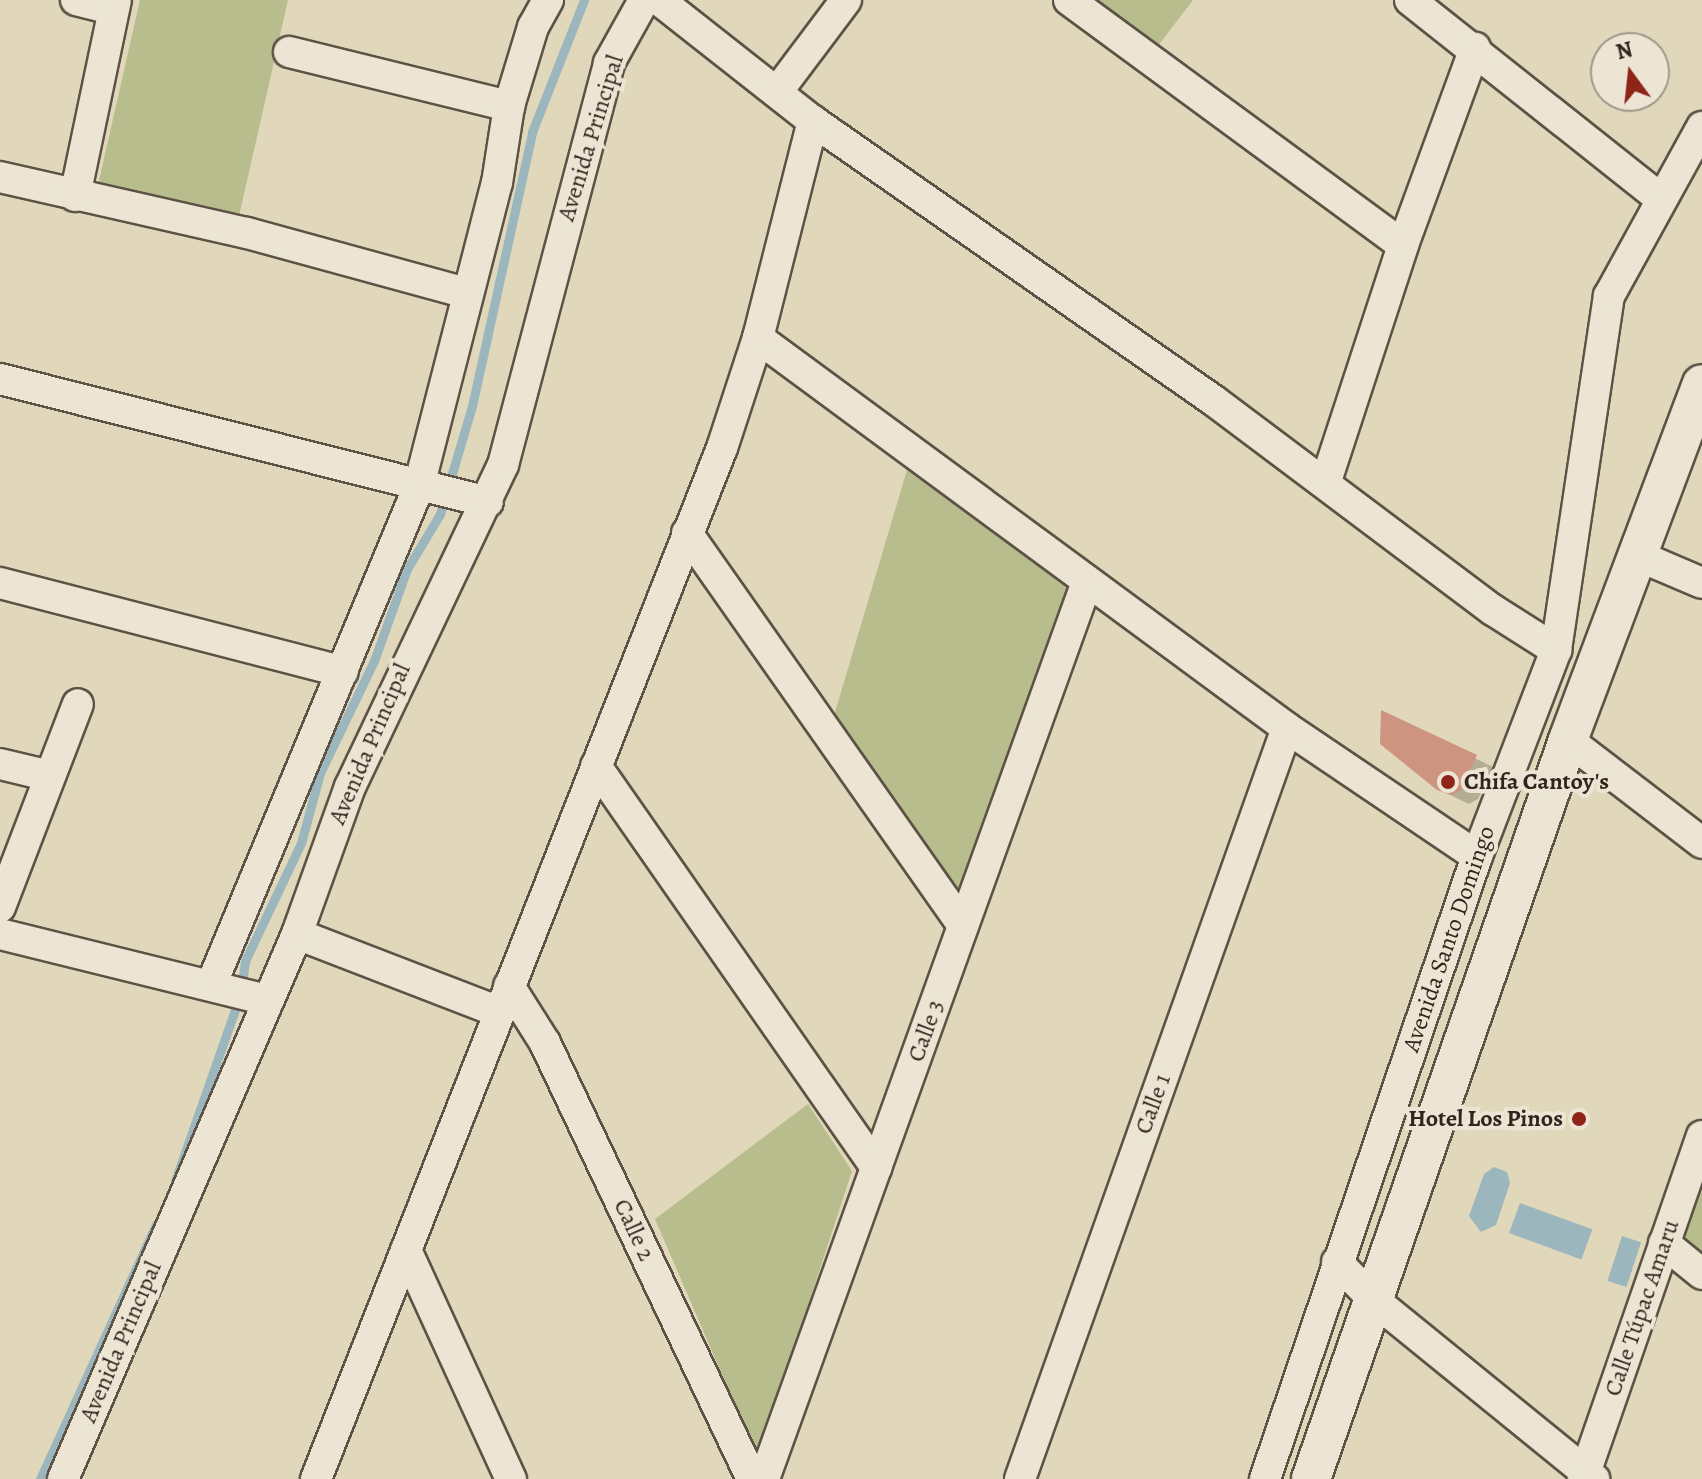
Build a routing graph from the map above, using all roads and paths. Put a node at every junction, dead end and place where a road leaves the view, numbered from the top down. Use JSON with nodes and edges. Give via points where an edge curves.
{"nodes":[{"id":1,"x":76,"y":0,"type":"edge"},
{"id":2,"x":548,"y":0,"type":"edge"},
{"id":3,"x":644,"y":0,"type":"edge"},
{"id":4,"x":659,"y":0,"type":"edge"},
{"id":5,"x":846,"y":0,"type":"edge"},
{"id":6,"x":1069,"y":0,"type":"edge"},
{"id":7,"x":1410,"y":0,"type":"edge"},
{"id":8,"x":115,"y":4,"type":"edge"},
{"id":9,"x":1475,"y":48,"type":"junction"},
{"id":10,"x":289,"y":52,"type":"dead end"},
{"id":11,"x":777,"y":92,"type":"junction"},
{"id":12,"x":509,"y":106,"type":"junction"},
{"id":13,"x":813,"y":121,"type":"junction"},
{"id":14,"x":1702,"y":127,"type":"edge"},
{"id":15,"x":0,"y":177,"type":"edge"},
{"id":16,"x":75,"y":196,"type":"junction"},
{"id":17,"x":1660,"y":198,"type":"junction"},
{"id":18,"x":1403,"y":245,"type":"junction"},
{"id":19,"x":467,"y":293,"type":"junction"},
{"id":20,"x":758,"y":338,"type":"junction"},
{"id":21,"x":0,"y":379,"type":"edge"},
{"id":22,"x":1702,"y":384,"type":"edge"},
{"id":23,"x":1326,"y":481,"type":"junction"},
{"id":24,"x":451,"y":493,"type":"junction"},
{"id":25,"x":687,"y":533,"type":"junction"},
{"id":26,"x":1641,"y":557,"type":"junction"},
{"id":27,"x":1087,"y":582,"type":"junction"},
{"id":28,"x":0,"y":583,"type":"edge"},
{"id":29,"x":1702,"y":583,"type":"edge"},
{"id":30,"x":1556,"y":650,"type":"junction"},
{"id":31,"x":343,"y":672,"type":"junction"},
{"id":32,"x":78,"y":704,"type":"dead end"},
{"id":33,"x":1287,"y":728,"type":"junction"},
{"id":34,"x":1568,"y":740,"type":"junction"},
{"id":35,"x":0,"y":764,"type":"edge"},
{"id":36,"x":596,"y":766,"type":"junction"},
{"id":37,"x":50,"y":776,"type":"junction"},
{"id":38,"x":1702,"y":843,"type":"edge"},
{"id":39,"x":1477,"y":856,"type":"junction"},
{"id":40,"x":0,"y":907,"type":"edge"},
{"id":41,"x":963,"y":926,"type":"junction"},
{"id":42,"x":0,"y":934,"type":"edge"},
{"id":43,"x":297,"y":934,"type":"junction"},
{"id":44,"x":212,"y":983,"type":"junction"},
{"id":45,"x":504,"y":999,"type":"junction"},
{"id":46,"x":267,"y":1000,"type":"junction"},
{"id":47,"x":1702,"y":1136,"type":"edge"},
{"id":48,"x":876,"y":1168,"type":"junction"},
{"id":49,"x":1664,"y":1243,"type":"junction"},
{"id":50,"x":406,"y":1250,"type":"junction"},
{"id":51,"x":1337,"y":1262,"type":"junction"},
{"id":52,"x":1702,"y":1274,"type":"edge"},
{"id":53,"x":1374,"y":1300,"type":"junction"},
{"id":54,"x":1587,"y":1477,"type":"edge"},
{"id":55,"x":63,"y":1479,"type":"edge"},
{"id":56,"x":316,"y":1479,"type":"edge"},
{"id":57,"x":511,"y":1479,"type":"edge"},
{"id":58,"x":752,"y":1479,"type":"edge"},
{"id":59,"x":764,"y":1479,"type":"edge"},
{"id":60,"x":1020,"y":1479,"type":"edge"},
{"id":61,"x":1265,"y":1479,"type":"edge"},
{"id":62,"x":1311,"y":1479,"type":"edge"}],
"edges":[{"from":1,"to":8,"type":"street"},
{"from":2,"to":12,"type":"street","name":"Avenida Principal","via":[[533,27]]},
{"from":3,"to":24,"type":"street","name":"Avenida Principal","via":[[609,63],[514,431]]},
{"from":4,"to":11,"type":"street"},
{"from":5,"to":11,"type":"street"},
{"from":6,"to":18,"type":"street"},
{"from":7,"to":9,"type":"street"},
{"from":8,"to":16,"type":"street"},
{"from":9,"to":17,"type":"street"},
{"from":9,"to":18,"type":"street"},
{"from":10,"to":12,"type":"street"},
{"from":11,"to":13,"type":"street"},
{"from":12,"to":19,"type":"street","name":"Avenida Principal","via":[[497,183]]},
{"from":13,"to":20,"type":"street"},
{"from":13,"to":23,"type":"street"},
{"from":14,"to":17,"type":"street","name":"Avenida Santo Domingo"},
{"from":15,"to":16,"type":"street"},
{"from":16,"to":19,"type":"street","via":[[247,233]]},
{"from":17,"to":30,"type":"street","name":"Avenida Santo Domingo","via":[[1609,296]]},
{"from":18,"to":23,"type":"street"},
{"from":19,"to":24,"type":"street","name":"Avenida Principal"},
{"from":20,"to":25,"type":"street"},
{"from":20,"to":27,"type":"street"},
{"from":21,"to":24,"type":"street"},
{"from":22,"to":26,"type":"street","name":"Avenida Santo Domingo"},
{"from":23,"to":30,"type":"street","via":[[1493,610]]},
{"from":24,"to":31,"type":"street","name":"Avenida Principal"},
{"from":24,"to":43,"type":"street","name":"Avenida Principal","via":[[406,661],[322,857]]},
{"from":25,"to":36,"type":"street"},
{"from":25,"to":41,"type":"street"},
{"from":26,"to":29,"type":"street"},
{"from":26,"to":34,"type":"street","name":"Avenida Santo Domingo"},
{"from":27,"to":33,"type":"street"},
{"from":27,"to":41,"type":"street","name":"Calle 3"},
{"from":28,"to":31,"type":"street"},
{"from":30,"to":39,"type":"street","name":"Avenida Santo Domingo"},
{"from":31,"to":44,"type":"street","name":"Avenida Principal"},
{"from":32,"to":37,"type":"street"},
{"from":33,"to":39,"type":"street"},
{"from":33,"to":60,"type":"street","name":"Calle 1"},
{"from":34,"to":38,"type":"street"},
{"from":34,"to":53,"type":"street","name":"Avenida Santo Domingo"},
{"from":35,"to":37,"type":"street"},
{"from":36,"to":45,"type":"street"},
{"from":36,"to":48,"type":"street"},
{"from":37,"to":40,"type":"street"},
{"from":39,"to":51,"type":"street","name":"Avenida Santo Domingo"},
{"from":41,"to":48,"type":"street","name":"Calle 3"},
{"from":42,"to":44,"type":"street"},
{"from":43,"to":45,"type":"street"},
{"from":43,"to":46,"type":"street","name":"Avenida Principal"},
{"from":44,"to":46,"type":"street"},
{"from":45,"to":50,"type":"street"},
{"from":45,"to":58,"type":"street","name":"Calle 2","via":[[545,1043]]},
{"from":46,"to":55,"type":"street","name":"Avenida Principal"},
{"from":47,"to":49,"type":"street","name":"Calle Túpac Amaru"},
{"from":48,"to":59,"type":"street","name":"Calle 3"},
{"from":49,"to":52,"type":"street"},
{"from":49,"to":54,"type":"street","name":"Calle Túpac Amaru"},
{"from":50,"to":56,"type":"street"},
{"from":50,"to":57,"type":"street"},
{"from":51,"to":53,"type":"street"},
{"from":51,"to":61,"type":"street","name":"Avenida Santo Domingo"},
{"from":53,"to":54,"type":"street"},
{"from":53,"to":62,"type":"street","name":"Avenida Santo Domingo"}]}
